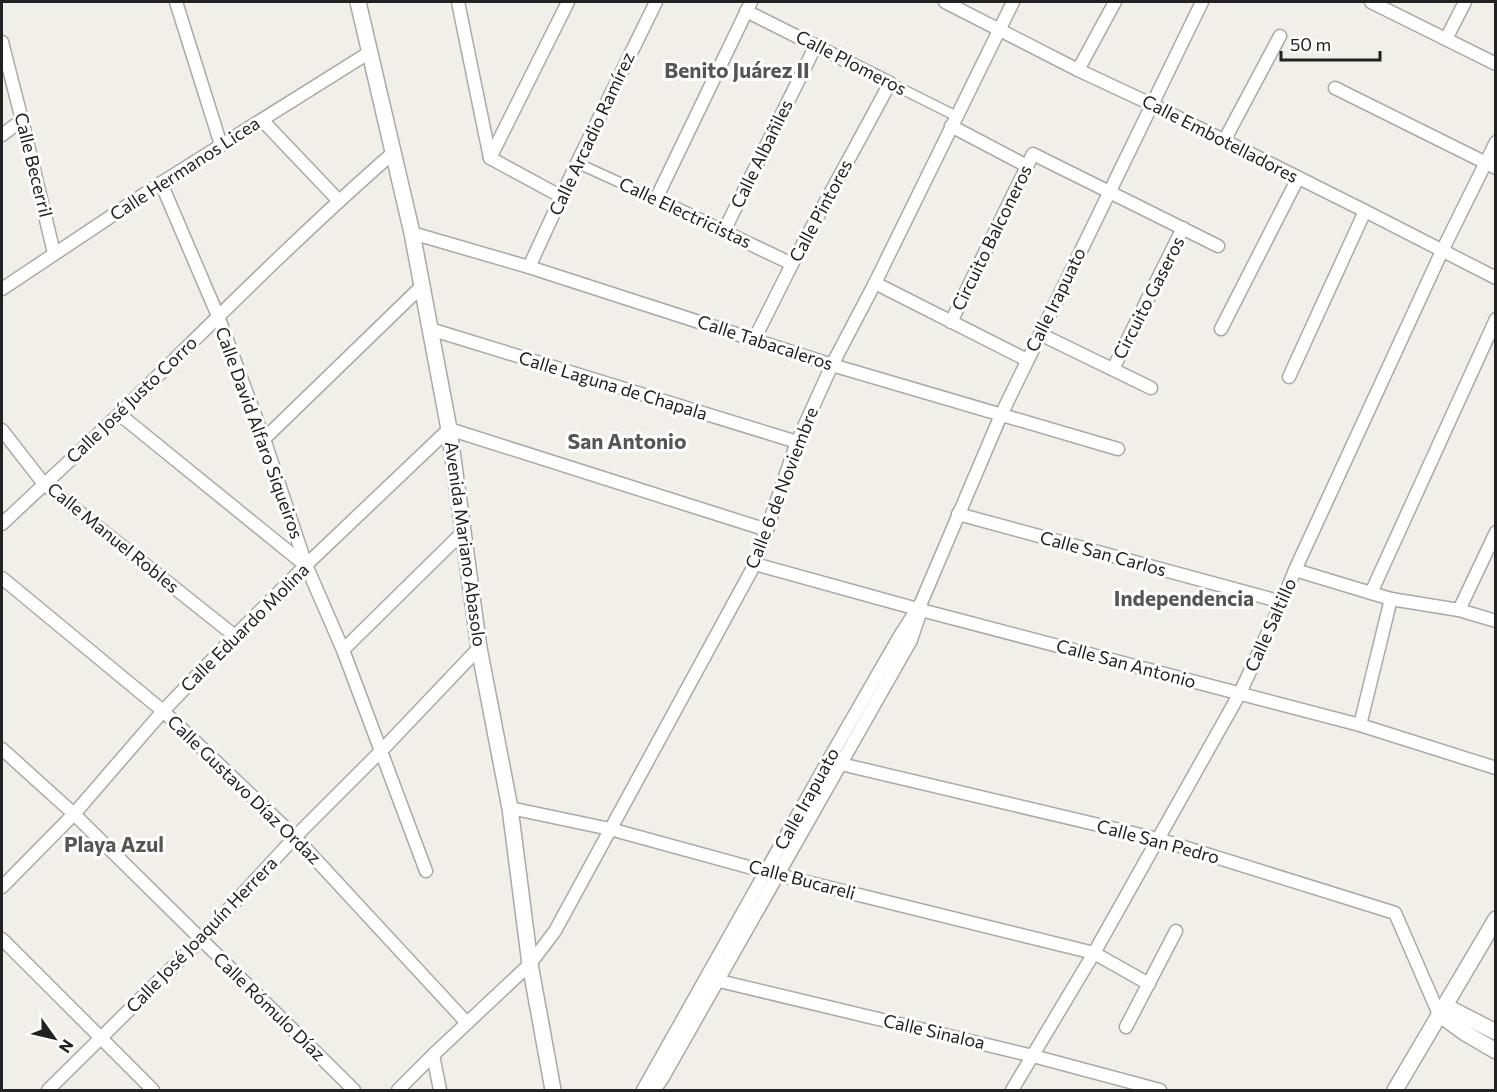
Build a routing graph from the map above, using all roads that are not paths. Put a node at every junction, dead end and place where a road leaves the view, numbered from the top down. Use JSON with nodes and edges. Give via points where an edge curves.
{"nodes":[{"id":1,"x":176,"y":2,"type":"edge"},
{"id":2,"x":358,"y":2,"type":"edge"},
{"id":3,"x":458,"y":2,"type":"edge"},
{"id":4,"x":568,"y":2,"type":"edge"},
{"id":5,"x":945,"y":2,"type":"edge"},
{"id":6,"x":1013,"y":2,"type":"edge"},
{"id":7,"x":1114,"y":2,"type":"edge"},
{"id":8,"x":1202,"y":2,"type":"edge"},
{"id":9,"x":1371,"y":2,"type":"edge"},
{"id":10,"x":1466,"y":2,"type":"edge"},
{"id":11,"x":652,"y":3,"type":"edge"},
{"id":12,"x":748,"y":6,"type":"edge"},
{"id":13,"x":1000,"y":30,"type":"junction"},
{"id":14,"x":1280,"y":36,"type":"dead end"},
{"id":15,"x":1446,"y":39,"type":"junction"},
{"id":16,"x":2,"y":42,"type":"edge"},
{"id":17,"x":816,"y":45,"type":"junction"},
{"id":18,"x":370,"y":52,"type":"junction"},
{"id":19,"x":1496,"y":64,"type":"edge"},
{"id":20,"x":1078,"y":70,"type":"junction"},
{"id":21,"x":890,"y":83,"type":"junction"},
{"id":22,"x":1335,"y":88,"type":"dead end"},
{"id":23,"x":1153,"y":105,"type":"junction"},
{"id":24,"x":22,"y":120,"type":"junction"},
{"id":25,"x":262,"y":120,"type":"junction"},
{"id":26,"x":953,"y":121,"type":"junction"},
{"id":27,"x":2,"y":135,"type":"edge"},
{"id":28,"x":1224,"y":141,"type":"junction"},
{"id":29,"x":1496,"y":142,"type":"edge"},
{"id":30,"x":221,"y":145,"type":"junction"},
{"id":31,"x":394,"y":152,"type":"junction"},
{"id":32,"x":490,"y":158,"type":"junction"},
{"id":33,"x":577,"y":163,"type":"junction"},
{"id":34,"x":1490,"y":165,"type":"edge"},
{"id":35,"x":1027,"y":166,"type":"junction"},
{"id":36,"x":1298,"y":178,"type":"junction"},
{"id":37,"x":161,"y":183,"type":"junction"},
{"id":38,"x":1109,"y":191,"type":"junction"},
{"id":39,"x":562,"y":197,"type":"junction"},
{"id":40,"x":656,"y":199,"type":"junction"},
{"id":41,"x":339,"y":201,"type":"junction"},
{"id":42,"x":1365,"y":211,"type":"junction"},
{"id":43,"x":1184,"y":228,"type":"junction"},
{"id":44,"x":724,"y":231,"type":"junction"},
{"id":45,"x":412,"y":233,"type":"junction"},
{"id":46,"x":1218,"y":246,"type":"dead end"},
{"id":47,"x":1442,"y":251,"type":"junction"},
{"id":48,"x":54,"y":254,"type":"junction"},
{"id":49,"x":792,"y":264,"type":"junction"},
{"id":50,"x":529,"y":267,"type":"junction"},
{"id":51,"x":1496,"y":278,"type":"edge"},
{"id":52,"x":875,"y":283,"type":"junction"},
{"id":53,"x":423,"y":285,"type":"junction"},
{"id":54,"x":2,"y":289,"type":"edge"},
{"id":55,"x":218,"y":316,"type":"junction"},
{"id":56,"x":1496,"y":319,"type":"edge"},
{"id":57,"x":951,"y":322,"type":"junction"},
{"id":58,"x":430,"y":329,"type":"junction"},
{"id":59,"x":1221,"y":329,"type":"dead end"},
{"id":60,"x":1040,"y":334,"type":"junction"},
{"id":61,"x":754,"y":340,"type":"junction"},
{"id":62,"x":1027,"y":360,"type":"junction"},
{"id":63,"x":832,"y":365,"type":"junction"},
{"id":64,"x":1113,"y":369,"type":"junction"},
{"id":65,"x":1289,"y":377,"type":"dead end"},
{"id":66,"x":1151,"y":388,"type":"dead end"},
{"id":67,"x":119,"y":414,"type":"junction"},
{"id":68,"x":1001,"y":415,"type":"junction"},
{"id":69,"x":449,"y":429,"type":"junction"},
{"id":70,"x":2,"y":430,"type":"edge"},
{"id":71,"x":264,"y":439,"type":"junction"},
{"id":72,"x":797,"y":442,"type":"junction"},
{"id":73,"x":1118,"y":449,"type":"dead end"},
{"id":74,"x":44,"y":484,"type":"junction"},
{"id":75,"x":958,"y":514,"type":"junction"},
{"id":76,"x":2,"y":524,"type":"edge"},
{"id":77,"x":767,"y":530,"type":"junction"},
{"id":78,"x":464,"y":531,"type":"junction"},
{"id":79,"x":1496,"y":532,"type":"edge"},
{"id":80,"x":755,"y":564,"type":"junction"},
{"id":81,"x":306,"y":565,"type":"junction"},
{"id":82,"x":1295,"y":570,"type":"junction"},
{"id":83,"x":2,"y":579,"type":"edge"},
{"id":84,"x":1371,"y":593,"type":"junction"},
{"id":85,"x":1391,"y":599,"type":"junction"},
{"id":86,"x":1282,"y":602,"type":"junction"},
{"id":87,"x":919,"y":607,"type":"junction"},
{"id":88,"x":1459,"y":610,"type":"junction"},
{"id":89,"x":1496,"y":621,"type":"edge"},
{"id":90,"x":236,"y":636,"type":"junction"},
{"id":91,"x":479,"y":648,"type":"junction"},
{"id":92,"x":343,"y":650,"type":"junction"},
{"id":93,"x":1240,"y":693,"type":"junction"},
{"id":94,"x":163,"y":711,"type":"junction"},
{"id":95,"x":1360,"y":725,"type":"junction"},
{"id":96,"x":2,"y":749,"type":"edge"},
{"id":97,"x":382,"y":750,"type":"junction"},
{"id":98,"x":834,"y":763,"type":"junction"},
{"id":99,"x":1496,"y":768,"type":"edge"},
{"id":100,"x":510,"y":808,"type":"junction"},
{"id":101,"x":74,"y":814,"type":"junction"},
{"id":102,"x":610,"y":829,"type":"junction"},
{"id":103,"x":295,"y":837,"type":"junction"},
{"id":104,"x":1158,"y":839,"type":"junction"},
{"id":105,"x":426,"y":871,"type":"dead end"},
{"id":106,"x":772,"y":873,"type":"junction"},
{"id":107,"x":2,"y":887,"type":"edge"},
{"id":108,"x":1496,"y":920,"type":"edge"},
{"id":109,"x":1176,"y":931,"type":"dead end"},
{"id":110,"x":2,"y":939,"type":"edge"},
{"id":111,"x":201,"y":940,"type":"junction"},
{"id":112,"x":1094,"y":953,"type":"junction"},
{"id":113,"x":530,"y":964,"type":"junction"},
{"id":114,"x":712,"y":979,"type":"junction"},
{"id":115,"x":1149,"y":984,"type":"junction"},
{"id":116,"x":1438,"y":1006,"type":"junction"},
{"id":117,"x":467,"y":1023,"type":"junction"},
{"id":118,"x":1126,"y":1027,"type":"dead end"},
{"id":119,"x":1496,"y":1032,"type":"edge"},
{"id":120,"x":100,"y":1039,"type":"junction"},
{"id":121,"x":1496,"y":1051,"type":"edge"},
{"id":122,"x":433,"y":1055,"type":"junction"},
{"id":123,"x":1033,"y":1056,"type":"junction"},
{"id":124,"x":48,"y":1090,"type":"edge"},
{"id":125,"x":153,"y":1090,"type":"edge"},
{"id":126,"x":354,"y":1090,"type":"edge"},
{"id":127,"x":398,"y":1090,"type":"edge"},
{"id":128,"x":440,"y":1090,"type":"edge"},
{"id":129,"x":553,"y":1090,"type":"edge"},
{"id":130,"x":643,"y":1090,"type":"edge"},
{"id":131,"x":654,"y":1090,"type":"edge"},
{"id":132,"x":1012,"y":1090,"type":"edge"},
{"id":133,"x":1160,"y":1090,"type":"edge"},
{"id":134,"x":1395,"y":1090,"type":"edge"}],
"edges":[{"from":1,"to":30,"type":"street"},
{"from":2,"to":18,"type":"street","name":"Avenida Mariano Abasolo"},
{"from":3,"to":32,"type":"street"},
{"from":4,"to":32,"type":"street"},
{"from":5,"to":13,"type":"street","name":"Calle Embotelladores"},
{"from":6,"to":13,"type":"street","name":"Calle 6 de Noviembre"},
{"from":7,"to":20,"type":"street"},
{"from":8,"to":23,"type":"street","name":"Calle Irapuato"},
{"from":9,"to":15,"type":"street"},
{"from":10,"to":15,"type":"street"},
{"from":11,"to":33,"type":"street","name":"Calle Arcadio Ramírez"},
{"from":12,"to":17,"type":"street","name":"Calle Plomeros"},
{"from":12,"to":40,"type":"street"},
{"from":13,"to":20,"type":"street","name":"Calle Embotelladores"},
{"from":13,"to":26,"type":"street","name":"Calle 6 de Noviembre"},
{"from":14,"to":28,"type":"street"},
{"from":15,"to":19,"type":"street"},
{"from":16,"to":24,"type":"street","name":"Calle Becerril"},
{"from":17,"to":21,"type":"street","name":"Calle Plomeros"},
{"from":17,"to":44,"type":"street","name":"Calle Albañiles"},
{"from":18,"to":25,"type":"street","name":"Calle Hermanos Licea"},
{"from":18,"to":31,"type":"street","name":"Avenida Mariano Abasolo"},
{"from":20,"to":23,"type":"street","name":"Calle Embotelladores"},
{"from":21,"to":26,"type":"street","name":"Calle Plomeros"},
{"from":21,"to":49,"type":"street","name":"Calle Pintores"},
{"from":22,"to":34,"type":"street"},
{"from":23,"to":28,"type":"street","name":"Calle Embotelladores"},
{"from":23,"to":38,"type":"street","name":"Calle Irapuato"},
{"from":24,"to":27,"type":"street"},
{"from":24,"to":48,"type":"street","name":"Calle Becerril"},
{"from":25,"to":30,"type":"street","name":"Calle Hermanos Licea"},
{"from":25,"to":41,"type":"street"},
{"from":26,"to":35,"type":"street","name":"Calle Plomeros"},
{"from":26,"to":52,"type":"street","name":"Calle 6 de Noviembre"},
{"from":28,"to":36,"type":"street","name":"Calle Embotelladores"},
{"from":29,"to":34,"type":"street","name":"Calle Saltillo"},
{"from":30,"to":37,"type":"street","name":"Calle Hermanos Licea"},
{"from":31,"to":41,"type":"street","name":"Calle José Justo Corro"},
{"from":31,"to":45,"type":"street","name":"Avenida Mariano Abasolo"},
{"from":32,"to":39,"type":"street"},
{"from":33,"to":39,"type":"street","name":"Calle Arcadio Ramírez"},
{"from":33,"to":40,"type":"street","name":"Calle Electricistas"},
{"from":34,"to":47,"type":"street","name":"Calle Saltillo"},
{"from":35,"to":38,"type":"street","name":"Circuito Balconeros","via":[[1033,154]]},
{"from":35,"to":57,"type":"street","name":"Circuito Balconeros"},
{"from":36,"to":42,"type":"street","name":"Calle Embotelladores"},
{"from":36,"to":59,"type":"street"},
{"from":37,"to":48,"type":"street","name":"Calle Hermanos Licea"},
{"from":37,"to":55,"type":"street","name":"Calle David Alfaro Siqueiros"},
{"from":38,"to":43,"type":"street","name":"Circuito Gaseros"},
{"from":38,"to":60,"type":"street","name":"Calle Irapuato"},
{"from":39,"to":50,"type":"street","name":"Calle Arcadio Ramírez"},
{"from":40,"to":44,"type":"street","name":"Calle Electricistas"},
{"from":41,"to":55,"type":"street","name":"Calle José Justo Corro"},
{"from":42,"to":47,"type":"street","name":"Calle Embotelladores"},
{"from":42,"to":65,"type":"street"},
{"from":43,"to":46,"type":"street"},
{"from":43,"to":64,"type":"street","name":"Circuito Gaseros"},
{"from":44,"to":49,"type":"street","name":"Calle Electricistas"},
{"from":45,"to":50,"type":"street","name":"Calle Tabacaleros"},
{"from":45,"to":53,"type":"street","name":"Avenida Mariano Abasolo"},
{"from":47,"to":51,"type":"street","name":"Calle Embotelladores"},
{"from":47,"to":82,"type":"street","name":"Calle Saltillo"},
{"from":48,"to":54,"type":"street","name":"Calle Hermanos Licea"},
{"from":49,"to":61,"type":"street","name":"Calle Pintores"},
{"from":50,"to":61,"type":"street","name":"Calle Tabacaleros"},
{"from":52,"to":57,"type":"street"},
{"from":52,"to":63,"type":"street","name":"Calle 6 de Noviembre"},
{"from":53,"to":58,"type":"street","name":"Avenida Mariano Abasolo"},
{"from":53,"to":71,"type":"street"},
{"from":55,"to":67,"type":"street","name":"Calle José Justo Corro"},
{"from":55,"to":71,"type":"street","name":"Calle David Alfaro Siqueiros"},
{"from":56,"to":84,"type":"street"},
{"from":57,"to":62,"type":"street","name":"Circuito Balconeros"},
{"from":58,"to":69,"type":"street","name":"Avenida Mariano Abasolo"},
{"from":58,"to":72,"type":"street","name":"Calle Laguna de Chapala"},
{"from":60,"to":62,"type":"street","name":"Calle Irapuato"},
{"from":60,"to":64,"type":"street","name":"Circuito Gaseros"},
{"from":61,"to":63,"type":"street","name":"Calle Tabacaleros"},
{"from":62,"to":68,"type":"street","name":"Calle Irapuato"},
{"from":63,"to":68,"type":"street","name":"Calle Tabacaleros"},
{"from":63,"to":72,"type":"street","name":"Calle 6 de Noviembre"},
{"from":64,"to":66,"type":"street"},
{"from":67,"to":74,"type":"street","name":"Calle José Justo Corro"},
{"from":67,"to":81,"type":"street"},
{"from":68,"to":73,"type":"street","name":"Calle Tabacaleros"},
{"from":68,"to":75,"type":"street","name":"Calle Irapuato"},
{"from":69,"to":77,"type":"street"},
{"from":69,"to":78,"type":"street","name":"Avenida Mariano Abasolo"},
{"from":69,"to":81,"type":"street","name":"Calle Eduardo Molina"},
{"from":70,"to":74,"type":"street","name":"Calle Manuel Robles"},
{"from":71,"to":81,"type":"street","name":"Calle David Alfaro Siqueiros"},
{"from":72,"to":77,"type":"street","name":"Calle 6 de Noviembre"},
{"from":74,"to":76,"type":"street","name":"Calle José Justo Corro"},
{"from":74,"to":90,"type":"street","name":"Calle Manuel Robles"},
{"from":75,"to":86,"type":"street","name":"Calle San Carlos"},
{"from":75,"to":87,"type":"street","name":"Calle Irapuato"},
{"from":77,"to":80,"type":"street","name":"Calle 6 de Noviembre"},
{"from":78,"to":91,"type":"street","name":"Avenida Mariano Abasolo"},
{"from":78,"to":92,"type":"street"},
{"from":79,"to":88,"type":"street"},
{"from":80,"to":87,"type":"street","name":"Calle San Antonio"},
{"from":80,"to":102,"type":"street","name":"Calle 6 de Noviembre"},
{"from":81,"to":90,"type":"street","name":"Calle Eduardo Molina"},
{"from":81,"to":92,"type":"street","name":"Calle David Alfaro Siqueiros"},
{"from":82,"to":84,"type":"street"},
{"from":82,"to":86,"type":"street","name":"Calle Saltillo"},
{"from":83,"to":94,"type":"street","name":"Calle Gustavo Díaz Ordaz"},
{"from":84,"to":85,"type":"street"},
{"from":85,"to":88,"type":"street"},
{"from":85,"to":95,"type":"street"},
{"from":86,"to":93,"type":"street","name":"Calle Saltillo"},
{"from":87,"to":93,"type":"street","name":"Calle San Antonio"},
{"from":87,"to":98,"type":"street","name":"Calle Irapuato","via":[[911,640]]},
{"from":88,"to":89,"type":"street"},
{"from":90,"to":94,"type":"street","name":"Calle Eduardo Molina"},
{"from":91,"to":97,"type":"street","name":"Calle José Joaquín Herrera"},
{"from":91,"to":100,"type":"street","name":"Avenida Mariano Abasolo"},
{"from":92,"to":97,"type":"street","name":"Calle David Alfaro Siqueiros"},
{"from":93,"to":95,"type":"street","name":"Calle San Antonio"},
{"from":93,"to":104,"type":"street","name":"Calle Saltillo"},
{"from":94,"to":101,"type":"street","name":"Calle Eduardo Molina"},
{"from":94,"to":103,"type":"street","name":"Calle Gustavo Díaz Ordaz"},
{"from":95,"to":99,"type":"street","name":"Calle San Antonio"},
{"from":96,"to":101,"type":"street","name":"Calle Rómulo Díaz"},
{"from":97,"to":103,"type":"street","name":"Calle José Joaquín Herrera"},
{"from":97,"to":105,"type":"street","name":"Calle David Alfaro Siqueiros"},
{"from":98,"to":104,"type":"street","name":"Calle San Pedro"},
{"from":98,"to":106,"type":"street","name":"Calle Irapuato"},
{"from":100,"to":102,"type":"street","name":"Calle Bucareli"},
{"from":100,"to":113,"type":"street","name":"Avenida Mariano Abasolo"},
{"from":101,"to":107,"type":"street","name":"Calle Eduardo Molina"},
{"from":101,"to":111,"type":"street","name":"Calle Rómulo Díaz"},
{"from":102,"to":106,"type":"street","name":"Calle Bucareli"},
{"from":102,"to":113,"type":"street","name":"Calle 6 de Noviembre","via":[[555,931]]},
{"from":103,"to":111,"type":"street","name":"Calle José Joaquín Herrera"},
{"from":103,"to":117,"type":"street","name":"Calle Gustavo Díaz Ordaz"},
{"from":104,"to":112,"type":"street","name":"Calle Saltillo"},
{"from":104,"to":116,"type":"street","name":"Calle San Pedro","via":[[1395,913]]},
{"from":106,"to":112,"type":"street","name":"Calle Bucareli"},
{"from":106,"to":114,"type":"street","name":"Calle Irapuato"},
{"from":108,"to":116,"type":"street"},
{"from":109,"to":115,"type":"street"},
{"from":110,"to":120,"type":"street"},
{"from":111,"to":120,"type":"street","name":"Calle José Joaquín Herrera"},
{"from":111,"to":126,"type":"street","name":"Calle Rómulo Díaz"},
{"from":112,"to":115,"type":"street","name":"Calle Bucareli"},
{"from":112,"to":123,"type":"street","name":"Calle Saltillo"},
{"from":113,"to":117,"type":"street","name":"Calle 6 de Noviembre"},
{"from":113,"to":129,"type":"street","name":"Avenida Mariano Abasolo"},
{"from":114,"to":123,"type":"street","name":"Calle Sinaloa"},
{"from":114,"to":130,"type":"street","name":"Calle Irapuato"},
{"from":114,"to":131,"type":"street","name":"Calle Irapuato"},
{"from":115,"to":118,"type":"street"},
{"from":116,"to":119,"type":"street"},
{"from":116,"to":121,"type":"street","via":[[1465,1033]]},
{"from":116,"to":134,"type":"street"},
{"from":117,"to":122,"type":"street","name":"Calle 6 de Noviembre"},
{"from":120,"to":124,"type":"street","name":"Calle José Joaquín Herrera"},
{"from":120,"to":125,"type":"street"},
{"from":122,"to":127,"type":"street","name":"Calle 6 de Noviembre"},
{"from":122,"to":128,"type":"street"},
{"from":123,"to":132,"type":"street","name":"Calle Saltillo"},
{"from":123,"to":133,"type":"street","name":"Calle Sinaloa"}]}
